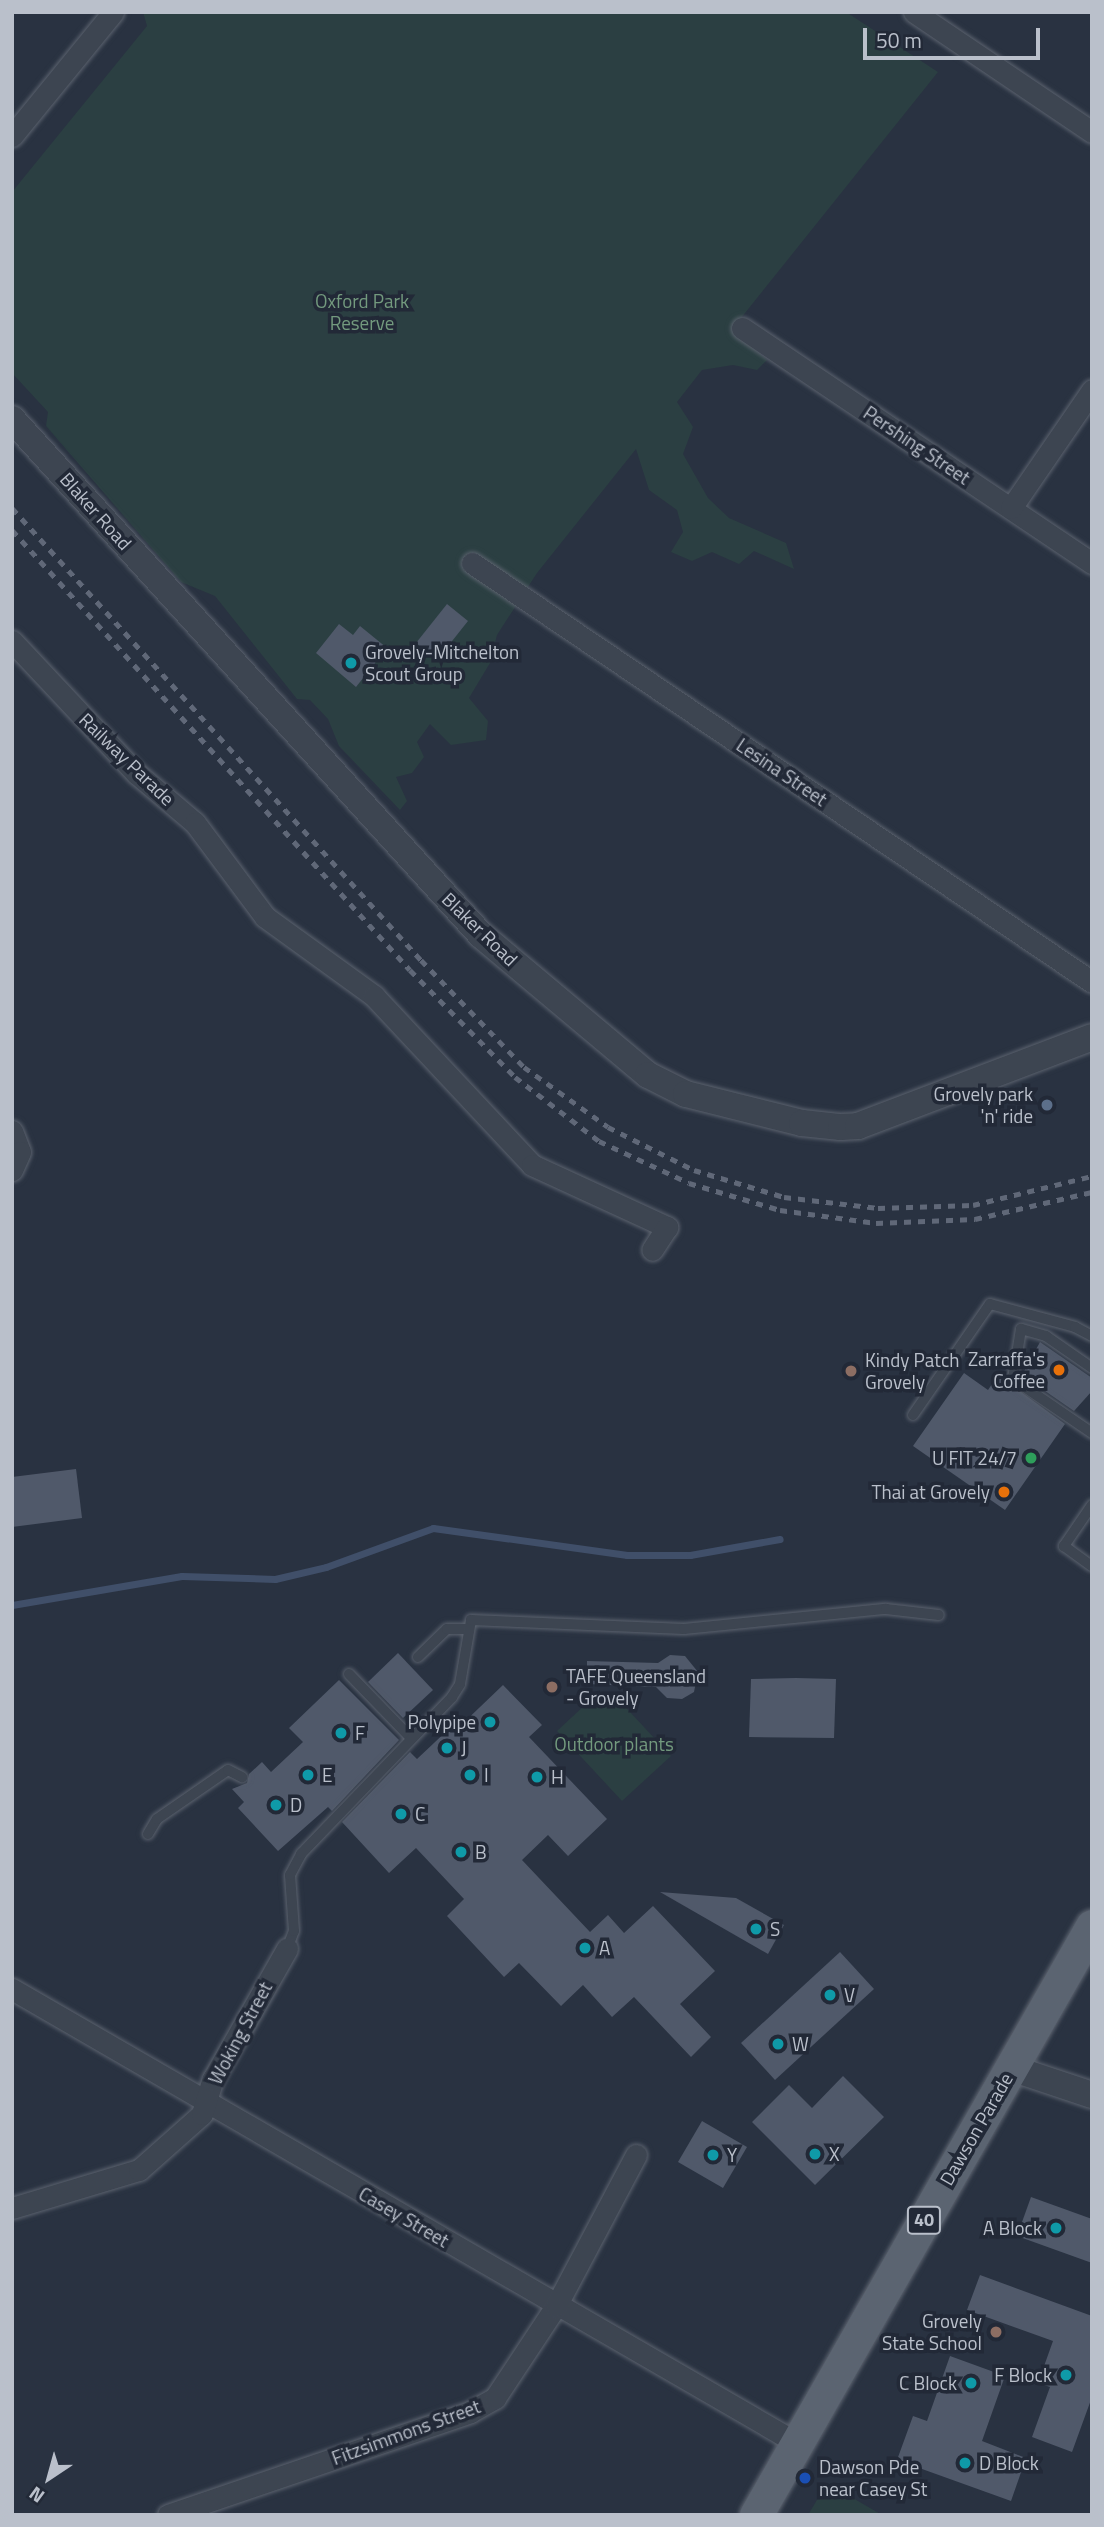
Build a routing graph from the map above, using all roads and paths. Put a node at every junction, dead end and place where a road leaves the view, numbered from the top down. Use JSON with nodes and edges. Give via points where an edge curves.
{"nodes":[{"id":1,"x":113,"y":12,"type":"edge"},
{"id":2,"x":914,"y":12,"type":"edge"},
{"id":3,"x":952,"y":12,"type":"edge"},
{"id":4,"x":939,"y":29,"type":"junction"},
{"id":5,"x":1092,"y":132,"type":"edge"},
{"id":6,"x":12,"y":136,"type":"edge"},
{"id":7,"x":742,"y":328,"type":"dead end"},
{"id":8,"x":1092,"y":390,"type":"edge"},
{"id":9,"x":12,"y":419,"type":"edge"},
{"id":10,"x":1011,"y":508,"type":"junction"},
{"id":11,"x":1092,"y":563,"type":"edge"},
{"id":12,"x":472,"y":564,"type":"dead end"},
{"id":13,"x":12,"y":641,"type":"edge"},
{"id":14,"x":1092,"y":982,"type":"edge"},
{"id":15,"x":1092,"y":1037,"type":"edge"},
{"id":16,"x":12,"y":1131,"type":"edge"},
{"id":17,"x":16,"y":1161,"type":"edge"},
{"id":18,"x":652,"y":1250,"type":"dead end"},
{"id":19,"x":1092,"y":1336,"type":"edge"},
{"id":20,"x":1092,"y":1368,"type":"edge"},
{"id":21,"x":913,"y":1415,"type":"dead end"},
{"id":22,"x":1092,"y":1433,"type":"edge"},
{"id":23,"x":1092,"y":1505,"type":"edge"},
{"id":24,"x":1092,"y":1566,"type":"edge"},
{"id":25,"x":939,"y":1615,"type":"dead end"},
{"id":26,"x":467,"y":1629,"type":"junction"},
{"id":27,"x":418,"y":1657,"type":"dead end"},
{"id":28,"x":349,"y":1674,"type":"dead end"},
{"id":29,"x":411,"y":1738,"type":"junction"},
{"id":30,"x":242,"y":1777,"type":"dead end"},
{"id":31,"x":148,"y":1834,"type":"dead end"},
{"id":32,"x":1092,"y":1926,"type":"edge"},
{"id":33,"x":287,"y":1949,"type":"joint"},
{"id":34,"x":12,"y":1989,"type":"edge"},
{"id":35,"x":1011,"y":2068,"type":"junction"},
{"id":36,"x":1092,"y":2095,"type":"edge"},
{"id":37,"x":206,"y":2100,"type":"junction"},
{"id":38,"x":636,"y":2155,"type":"dead end"},
{"id":39,"x":12,"y":2208,"type":"edge"},
{"id":40,"x":556,"y":2306,"type":"junction"},
{"id":41,"x":797,"y":2443,"type":"junction"},
{"id":42,"x":168,"y":2515,"type":"edge"},
{"id":43,"x":756,"y":2515,"type":"edge"}],
"edges":[{"from":1,"to":6,"type":"street"},
{"from":2,"to":4,"type":"street"},
{"from":3,"to":4,"type":"street"},
{"from":4,"to":5,"type":"street"},
{"from":7,"to":10,"type":"street","name":"Pershing Street"},
{"from":8,"to":10,"type":"street"},
{"from":9,"to":15,"type":"street","name":"Blaker Road","via":[[481,935],[648,1075],[686,1094],[802,1123],[858,1126]]},
{"from":10,"to":11,"type":"street","name":"Pershing Street"},
{"from":12,"to":14,"type":"street","name":"Lesina Street"},
{"from":13,"to":18,"type":"street","name":"Railway Parade","via":[[136,773],[195,824],[265,917],[374,996],[532,1165],[667,1227]]},
{"from":16,"to":17,"type":"street"},
{"from":19,"to":21,"type":"lane","via":[[1075,1326],[990,1304]]},
{"from":20,"to":22,"type":"lane","via":[[1046,1336],[1021,1329],[1013,1379]]},
{"from":23,"to":24,"type":"lane","via":[[1064,1546]]},
{"from":25,"to":26,"type":"lane","via":[[886,1609],[684,1629],[475,1618]]},
{"from":26,"to":27,"type":"lane","via":[[447,1629]]},
{"from":26,"to":29,"type":"lane","via":[[460,1684]]},
{"from":28,"to":29,"type":"lane"},
{"from":29,"to":33,"type":"lane","via":[[300,1854],[290,1875],[294,1931]]},
{"from":30,"to":31,"type":"lane","via":[[228,1770],[157,1819]]},
{"from":32,"to":35,"type":"main road","name":"Dawson Parade","number":"40"},
{"from":33,"to":37,"type":"street","name":"Woking Street","via":[[213,2079]]},
{"from":34,"to":37,"type":"street","name":"Casey Street"},
{"from":35,"to":36,"type":"street"},
{"from":35,"to":41,"type":"main road","name":"Dawson Parade","number":"40"},
{"from":37,"to":39,"type":"street","name":"Woking Street","via":[[202,2114],[139,2170]]},
{"from":37,"to":40,"type":"street","name":"Casey Street"},
{"from":38,"to":40,"type":"street","name":"Fitzsimmons Street"},
{"from":40,"to":41,"type":"street","name":"Casey Street"},
{"from":40,"to":42,"type":"street","name":"Fitzsimmons Street","via":[[508,2382],[495,2398],[470,2412]]},
{"from":41,"to":43,"type":"main road","name":"Dawson Parade","number":"40"}]}
